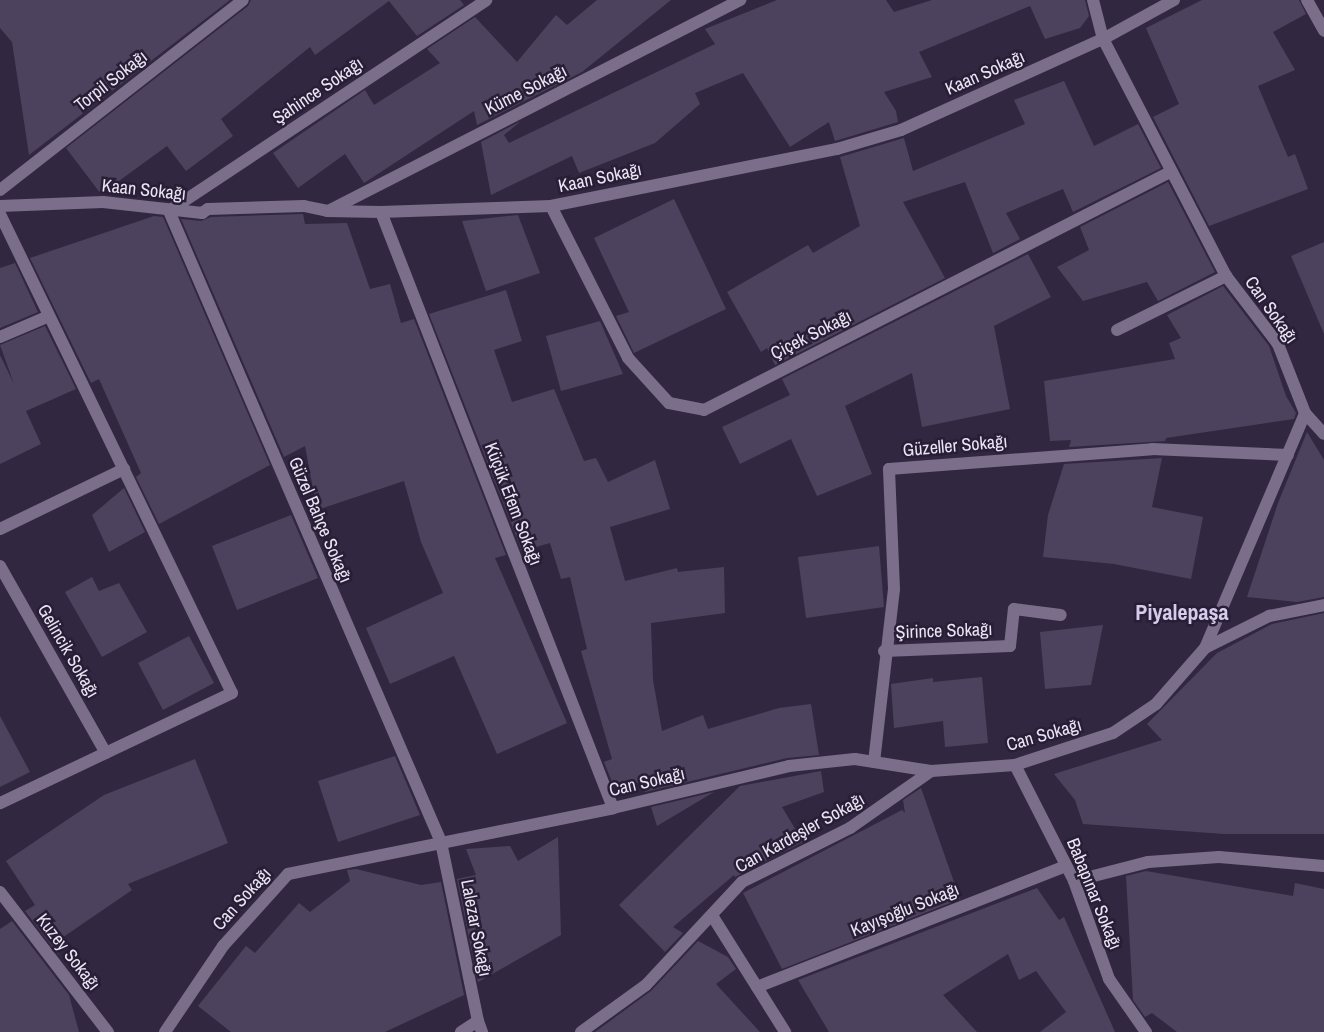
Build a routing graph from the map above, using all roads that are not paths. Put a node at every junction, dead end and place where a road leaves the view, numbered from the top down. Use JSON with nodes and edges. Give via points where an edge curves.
{"nodes":[{"id":1,"x":243,"y":0,"type":"edge"},
{"id":2,"x":486,"y":0,"type":"edge"},
{"id":3,"x":740,"y":0,"type":"edge"},
{"id":4,"x":1093,"y":0,"type":"edge"},
{"id":5,"x":1174,"y":0,"type":"edge"},
{"id":6,"x":1307,"y":0,"type":"edge"},
{"id":7,"x":1324,"y":31,"type":"edge"},
{"id":8,"x":1103,"y":39,"type":"junction"},
{"id":9,"x":1172,"y":171,"type":"junction"},
{"id":10,"x":0,"y":190,"type":"edge"},
{"id":11,"x":0,"y":206,"type":"edge"},
{"id":12,"x":551,"y":206,"type":"junction"},
{"id":13,"x":169,"y":211,"type":"junction"},
{"id":14,"x":328,"y":211,"type":"junction"},
{"id":15,"x":381,"y":212,"type":"junction"},
{"id":16,"x":0,"y":214,"type":"edge"},
{"id":17,"x":1226,"y":276,"type":"junction"},
{"id":18,"x":49,"y":316,"type":"junction"},
{"id":19,"x":1117,"y":330,"type":"dead end"},
{"id":20,"x":0,"y":337,"type":"edge"},
{"id":21,"x":1305,"y":413,"type":"junction"},
{"id":22,"x":1324,"y":434,"type":"edge"},
{"id":23,"x":1288,"y":455,"type":"junction"},
{"id":24,"x":124,"y":469,"type":"junction"},
{"id":25,"x":0,"y":529,"type":"edge"},
{"id":26,"x":0,"y":566,"type":"edge"},
{"id":27,"x":1324,"y":605,"type":"edge"},
{"id":28,"x":1061,"y":615,"type":"dead end"},
{"id":29,"x":1205,"y":648,"type":"junction"},
{"id":30,"x":884,"y":651,"type":"junction"},
{"id":31,"x":106,"y":752,"type":"junction"},
{"id":32,"x":874,"y":762,"type":"junction"},
{"id":33,"x":1015,"y":764,"type":"junction"},
{"id":34,"x":931,"y":772,"type":"junction"},
{"id":35,"x":0,"y":803,"type":"edge"},
{"id":36,"x":613,"y":808,"type":"junction"},
{"id":37,"x":441,"y":842,"type":"junction"},
{"id":38,"x":1066,"y":866,"type":"junction"},
{"id":39,"x":1324,"y":866,"type":"edge"},
{"id":40,"x":1074,"y":881,"type":"junction"},
{"id":41,"x":0,"y":892,"type":"edge"},
{"id":42,"x":712,"y":916,"type":"junction"},
{"id":43,"x":757,"y":987,"type":"junction"},
{"id":44,"x":480,"y":1027,"type":"edge"},
{"id":45,"x":108,"y":1032,"type":"edge"},
{"id":46,"x":165,"y":1032,"type":"edge"},
{"id":47,"x":461,"y":1032,"type":"edge"},
{"id":48,"x":581,"y":1032,"type":"edge"},
{"id":49,"x":785,"y":1032,"type":"edge"},
{"id":50,"x":1146,"y":1032,"type":"edge"}],
"edges":[{"from":1,"to":10,"type":"street","name":"Torpil Sokağı"},
{"from":2,"to":13,"type":"street","name":"Şahince Sokağı"},
{"from":3,"to":14,"type":"street","name":"Küme Sokağı"},
{"from":4,"to":8,"type":"street","name":"Can Sokağı"},
{"from":5,"to":8,"type":"street","name":"Kaan Sokağı"},
{"from":6,"to":7,"type":"street"},
{"from":8,"to":9,"type":"street","name":"Can Sokağı"},
{"from":8,"to":12,"type":"street","name":"Kaan Sokağı","via":[[901,130],[838,149]]},
{"from":9,"to":12,"type":"street","name":"Çiçek Sokağı","via":[[704,410],[669,403],[628,358]]},
{"from":9,"to":17,"type":"street","name":"Can Sokağı"},
{"from":11,"to":13,"type":"street","name":"Kaan Sokağı","via":[[103,202]]},
{"from":12,"to":15,"type":"street","name":"Kaan Sokağı"},
{"from":13,"to":14,"type":"street","name":"Kaan Sokağı","via":[[202,213],[208,209],[304,206]]},
{"from":13,"to":37,"type":"street","name":"Güzel Bahçe Sokağı"},
{"from":14,"to":15,"type":"street","name":"Kaan Sokağı"},
{"from":15,"to":36,"type":"street","name":"Küçük Efem Sokağı"},
{"from":16,"to":18,"type":"street"},
{"from":17,"to":19,"type":"street"},
{"from":17,"to":21,"type":"street","name":"Can Sokağı","via":[[1278,344]]},
{"from":18,"to":20,"type":"street"},
{"from":18,"to":24,"type":"street"},
{"from":21,"to":22,"type":"street"},
{"from":21,"to":23,"type":"street","name":"Can Sokağı"},
{"from":23,"to":29,"type":"street","name":"Can Sokağı"},
{"from":23,"to":30,"type":"street","name":"Güzeller Sokağı","via":[[1152,448],[889,469],[894,589]]},
{"from":24,"to":25,"type":"street"},
{"from":24,"to":31,"type":"street","via":[[232,693]]},
{"from":26,"to":31,"type":"street","name":"Gelincik Sokağı"},
{"from":27,"to":29,"type":"street","via":[[1269,616]]},
{"from":28,"to":30,"type":"street","name":"Şirince Sokağı","via":[[1014,609],[1010,646]]},
{"from":29,"to":33,"type":"street","name":"Can Sokağı","via":[[1156,704],[1113,733]]},
{"from":30,"to":32,"type":"street","name":"Güzeller Sokağı"},
{"from":31,"to":35,"type":"street"},
{"from":32,"to":34,"type":"street","name":"Can Sokağı"},
{"from":32,"to":36,"type":"street","name":"Can Sokağı","via":[[855,759],[789,766]]},
{"from":33,"to":34,"type":"street","name":"Can Sokağı"},
{"from":33,"to":38,"type":"street","name":"Babapınar Sokağı"},
{"from":34,"to":42,"type":"street","name":"Can Kardeşler Sokağı","via":[[850,828],[742,882]]},
{"from":36,"to":37,"type":"street","name":"Can Sokağı"},
{"from":37,"to":44,"type":"street","name":"Lalezar Sokağı"},
{"from":37,"to":46,"type":"street","name":"Can Sokağı","via":[[288,874],[223,946]]},
{"from":38,"to":40,"type":"street","name":"Babapınar Sokağı"},
{"from":38,"to":43,"type":"street","name":"Kayışoğlu Sokağı"},
{"from":39,"to":40,"type":"street","via":[[1219,857],[1148,862]]},
{"from":40,"to":50,"type":"street","name":"Babapınar Sokağı","via":[[1109,980]]},
{"from":41,"to":45,"type":"street","name":"Kuzey Sokağı"},
{"from":42,"to":43,"type":"street"},
{"from":42,"to":48,"type":"street","name":"Can Kardeşler Sokağı","via":[[646,985]]},
{"from":43,"to":49,"type":"street"},
{"from":44,"to":47,"type":"street"}]}
